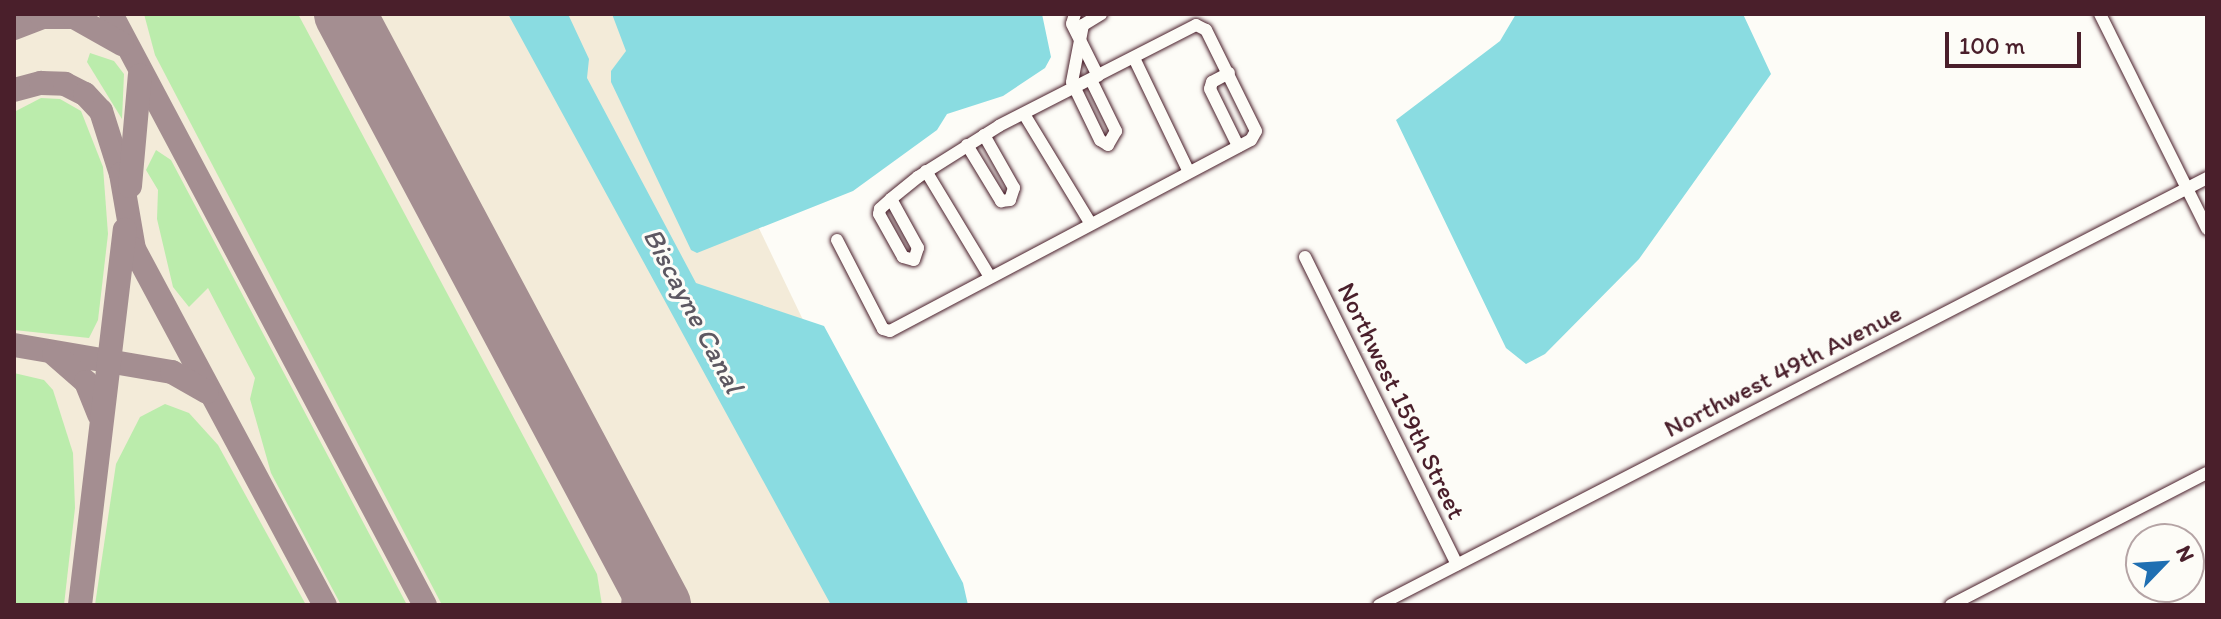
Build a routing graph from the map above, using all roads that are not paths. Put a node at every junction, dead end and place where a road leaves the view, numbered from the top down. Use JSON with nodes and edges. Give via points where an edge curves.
{"nodes":[{"id":1,"x":1075,"y":14,"type":"edge"},
{"id":2,"x":1101,"y":14,"type":"edge"},
{"id":3,"x":2100,"y":14,"type":"edge"},
{"id":4,"x":1082,"y":46,"type":"junction"},
{"id":5,"x":1134,"y":58,"type":"junction"},
{"id":6,"x":1229,"y":73,"type":"junction"},
{"id":7,"x":1095,"y":78,"type":"junction"},
{"id":8,"x":1074,"y":89,"type":"junction"},
{"id":9,"x":1024,"y":114,"type":"junction"},
{"id":10,"x":984,"y":135,"type":"junction"},
{"id":11,"x":967,"y":145,"type":"junction"},
{"id":12,"x":1238,"y":146,"type":"junction"},
{"id":13,"x":1188,"y":170,"type":"junction"},
{"id":14,"x":926,"y":171,"type":"junction"},
{"id":15,"x":2207,"y":178,"type":"edge"},
{"id":16,"x":2187,"y":189,"type":"junction"},
{"id":17,"x":891,"y":199,"type":"junction"},
{"id":18,"x":1089,"y":221,"type":"junction"},
{"id":19,"x":2207,"y":229,"type":"edge"},
{"id":20,"x":837,"y":240,"type":"dead end"},
{"id":21,"x":1305,"y":257,"type":"dead end"},
{"id":22,"x":990,"y":277,"type":"junction"},
{"id":23,"x":2207,"y":473,"type":"edge"},
{"id":24,"x":1457,"y":564,"type":"junction"},
{"id":25,"x":1379,"y":605,"type":"edge"},
{"id":26,"x":1951,"y":605,"type":"edge"}],
"edges":[{"from":1,"to":4,"type":"street","via":[[1072,24]]},
{"from":2,"to":4,"type":"street","via":[[1083,25]]},
{"from":3,"to":16,"type":"street"},
{"from":4,"to":7,"type":"street"},
{"from":4,"to":8,"type":"street"},
{"from":5,"to":6,"type":"street","via":[[1196,25],[1206,30]]},
{"from":5,"to":7,"type":"street"},
{"from":5,"to":13,"type":"street"},
{"from":6,"to":12,"type":"street","via":[[1256,131]]},
{"from":6,"to":12,"type":"street","via":[[1212,82],[1210,89]]},
{"from":7,"to":8,"type":"street"},
{"from":7,"to":8,"type":"street","via":[[1116,131],[1108,145],[1100,140]]},
{"from":8,"to":9,"type":"street"},
{"from":9,"to":10,"type":"street"},
{"from":9,"to":18,"type":"street"},
{"from":10,"to":11,"type":"street"},
{"from":10,"to":11,"type":"street","via":[[1014,188],[1010,200],[1001,201]]},
{"from":11,"to":14,"type":"street"},
{"from":12,"to":13,"type":"street"},
{"from":13,"to":18,"type":"street"},
{"from":14,"to":17,"type":"street"},
{"from":14,"to":22,"type":"street"},
{"from":15,"to":16,"type":"street","name":"Northwest 49th Avenue"},
{"from":16,"to":19,"type":"street"},
{"from":16,"to":24,"type":"street","name":"Northwest 49th Avenue"},
{"from":17,"to":17,"type":"street","via":[[879,214],[903,257],[914,260],[918,248]]},
{"from":18,"to":22,"type":"street"},
{"from":20,"to":22,"type":"street","via":[[883,329],[890,331]]},
{"from":21,"to":24,"type":"street","name":"Northwest 159th Street"},
{"from":23,"to":26,"type":"street"},
{"from":24,"to":25,"type":"street","name":"Northwest 49th Avenue"}]}
